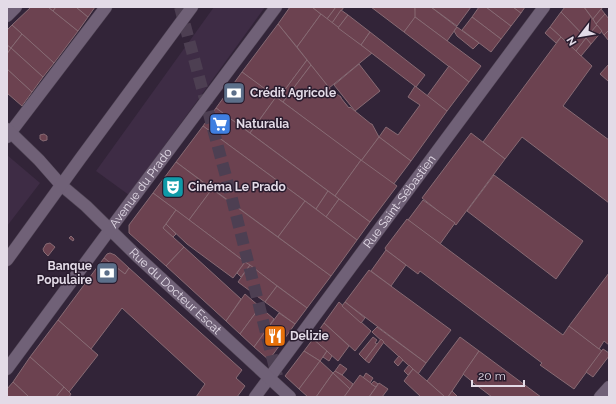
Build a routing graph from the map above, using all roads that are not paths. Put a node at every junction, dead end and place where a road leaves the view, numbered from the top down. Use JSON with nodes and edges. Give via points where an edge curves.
{"nodes":[{"id":1,"x":16,"y":7,"type":"edge"},
{"id":2,"x":106,"y":7,"type":"edge"},
{"id":3,"x":192,"y":7,"type":"edge"},
{"id":4,"x":276,"y":7,"type":"edge"},
{"id":5,"x":544,"y":7,"type":"edge"},
{"id":6,"x":7,"y":16,"type":"edge"},
{"id":7,"x":8,"y":133,"type":"edge"},
{"id":8,"x":62,"y":185,"type":"junction"},
{"id":9,"x":110,"y":229,"type":"junction"},
{"id":10,"x":7,"y":260,"type":"edge"},
{"id":11,"x":7,"y":369,"type":"edge"},
{"id":12,"x":269,"y":378,"type":"junction"},
{"id":13,"x":609,"y":387,"type":"edge"},
{"id":14,"x":255,"y":397,"type":"edge"},
{"id":15,"x":290,"y":397,"type":"edge"},
{"id":16,"x":600,"y":397,"type":"edge"}],
"edges":[{"from":1,"to":6,"type":"street"},
{"from":2,"to":7,"type":"street"},
{"from":3,"to":8,"type":"street"},
{"from":4,"to":9,"type":"street","name":"Avenue du Prado"},
{"from":5,"to":12,"type":"street","name":"Rue Saint-Sébastien"},
{"from":7,"to":8,"type":"street","name":"Rue du Docteur Escat","via":[[39,160]]},
{"from":8,"to":9,"type":"street","name":"Rue du Docteur Escat"},
{"from":8,"to":10,"type":"street"},
{"from":9,"to":11,"type":"street","name":"Avenue du Prado"},
{"from":9,"to":12,"type":"street","name":"Rue du Docteur Escat"},
{"from":12,"to":14,"type":"street","name":"Rue Saint-Sébastien"},
{"from":12,"to":15,"type":"street","name":"Rue du Docteur Escat"},
{"from":13,"to":16,"type":"street"}]}
